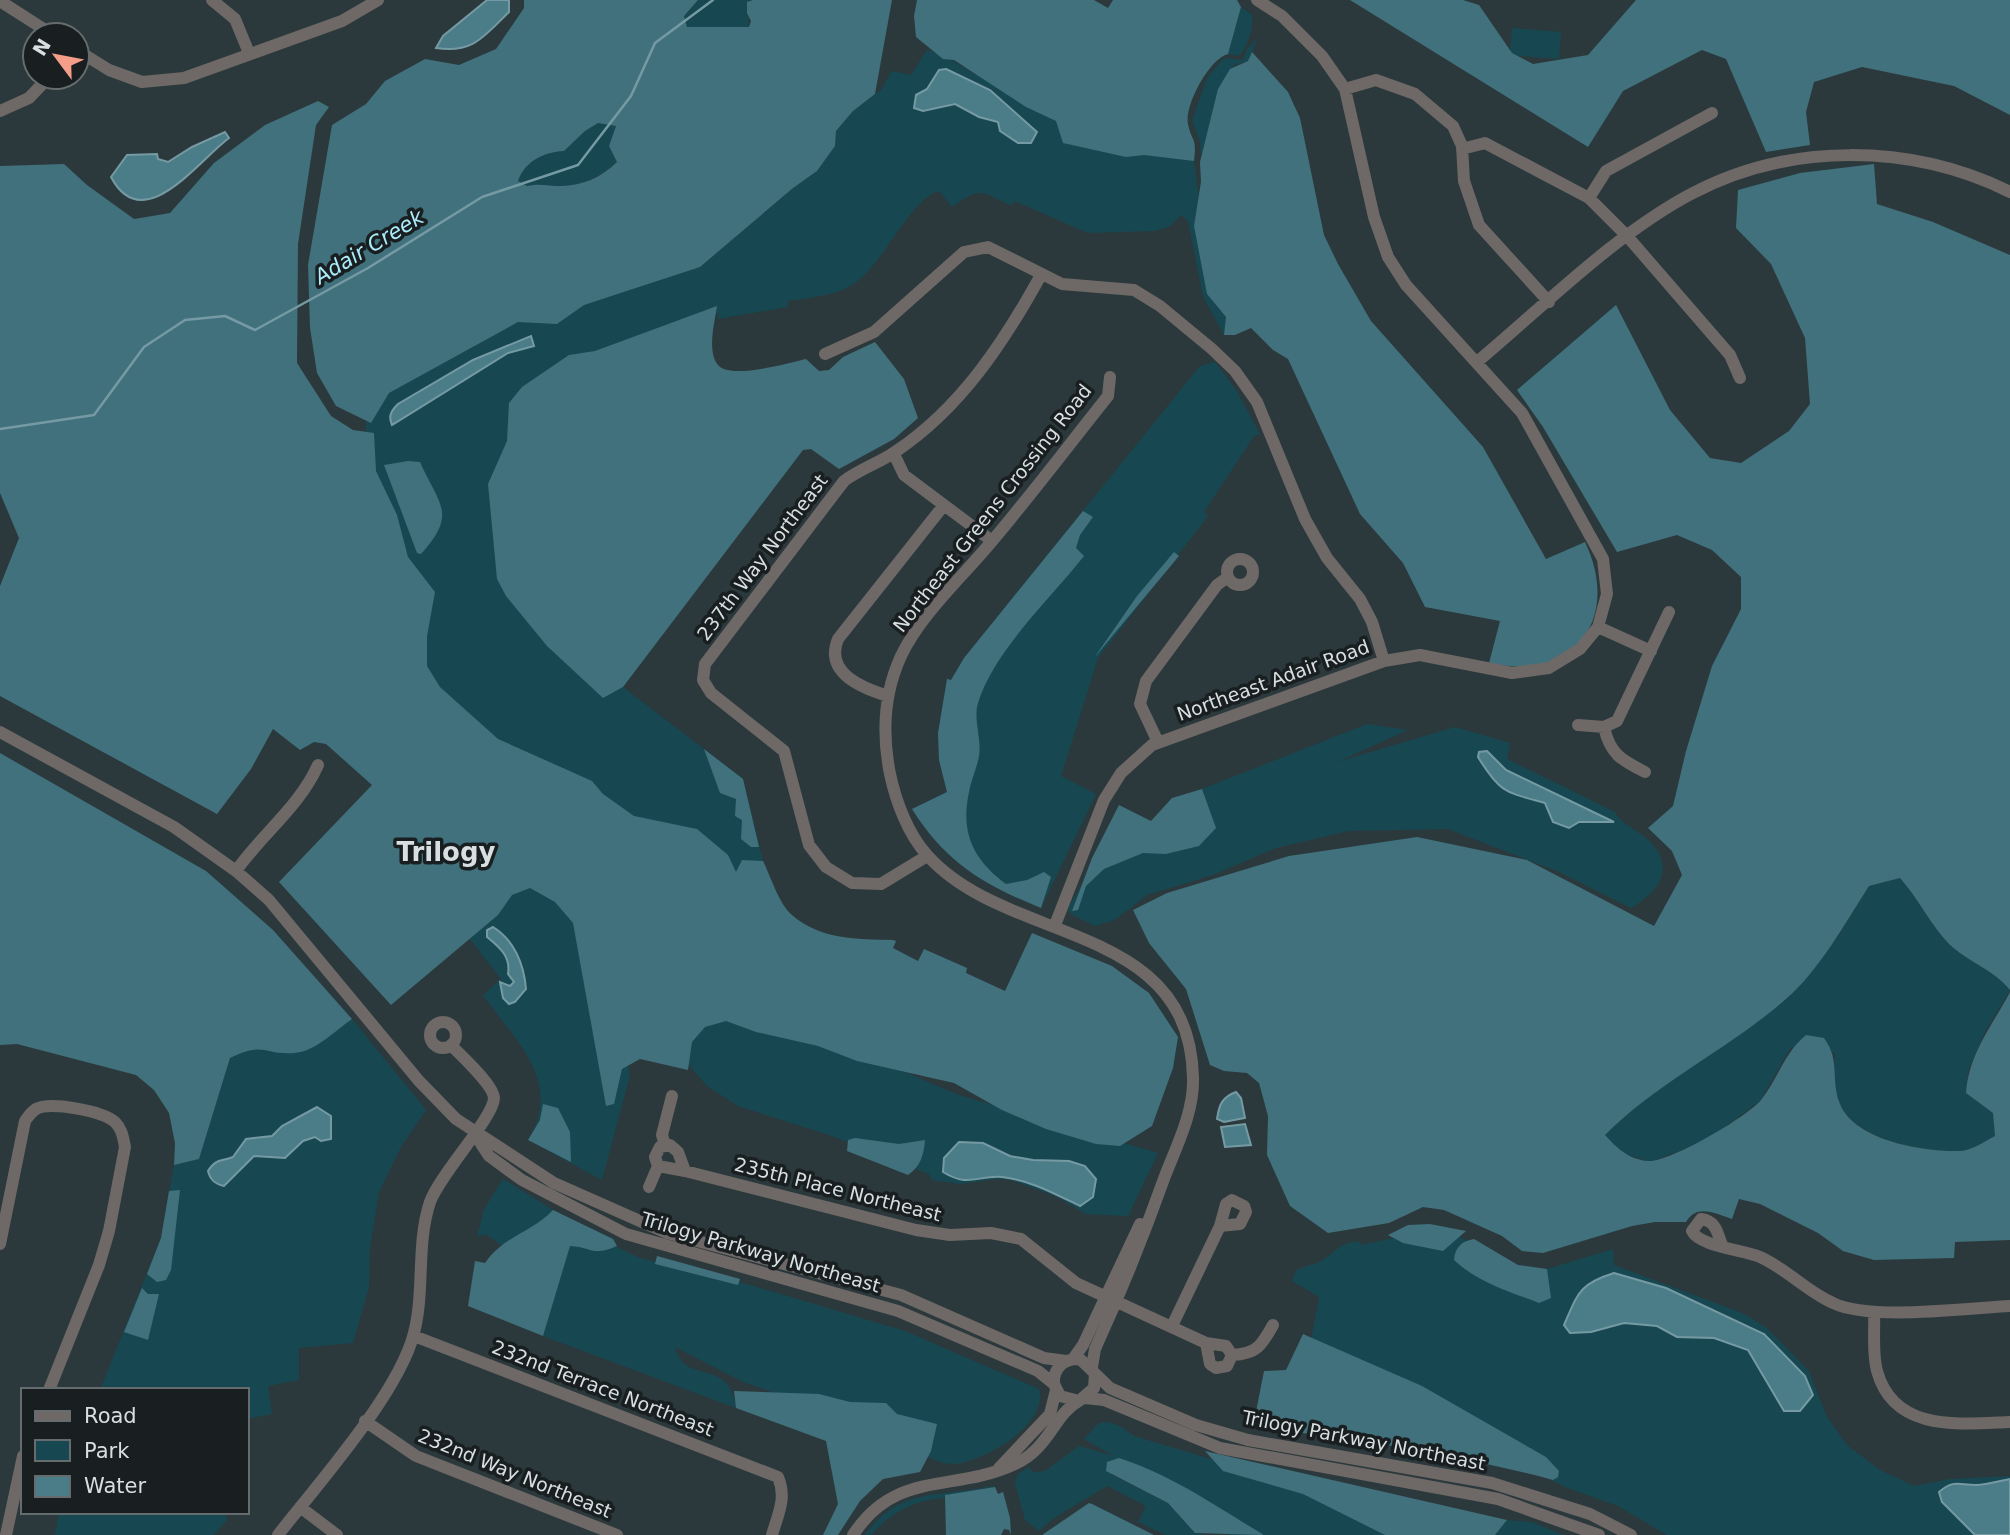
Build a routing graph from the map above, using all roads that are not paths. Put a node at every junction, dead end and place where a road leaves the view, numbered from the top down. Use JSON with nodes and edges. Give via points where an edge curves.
{"nodes":[{"id":1,"x":212,"y":0,"type":"edge"},
{"id":2,"x":378,"y":0,"type":"edge"},
{"id":3,"x":1257,"y":0,"type":"edge"},
{"id":4,"x":0,"y":1,"type":"edge"},
{"id":5,"x":31,"y":21,"type":"edge"},
{"id":6,"x":249,"y":53,"type":"junction"},
{"id":7,"x":91,"y":59,"type":"edge"},
{"id":8,"x":1345,"y":89,"type":"junction"},
{"id":9,"x":36,"y":91,"type":"edge"},
{"id":10,"x":0,"y":111,"type":"edge"},
{"id":11,"x":1712,"y":113,"type":"dead end"},
{"id":12,"x":1462,"y":149,"type":"junction"},
{"id":13,"x":2010,"y":192,"type":"edge"},
{"id":14,"x":1589,"y":198,"type":"junction"},
{"id":15,"x":1627,"y":236,"type":"junction"},
{"id":16,"x":1041,"y":275,"type":"junction"},
{"id":17,"x":1549,"y":302,"type":"junction"},
{"id":18,"x":825,"y":354,"type":"dead end"},
{"id":19,"x":1477,"y":362,"type":"junction"},
{"id":20,"x":1110,"y":377,"type":"dead end"},
{"id":21,"x":1740,"y":378,"type":"dead end"},
{"id":22,"x":894,"y":454,"type":"junction"},
{"id":23,"x":944,"y":505,"type":"junction"},
{"id":24,"x":992,"y":541,"type":"junction"},
{"id":25,"x":1228,"y":577,"type":"dead end"},
{"id":26,"x":1670,"y":612,"type":"dead end"},
{"id":27,"x":1598,"y":627,"type":"junction"},
{"id":28,"x":1651,"y":651,"type":"junction"},
{"id":29,"x":1384,"y":661,"type":"junction"},
{"id":30,"x":888,"y":696,"type":"junction"},
{"id":31,"x":1578,"y":726,"type":"dead end"},
{"id":32,"x":1604,"y":727,"type":"junction"},
{"id":33,"x":0,"y":732,"type":"edge"},
{"id":34,"x":1158,"y":742,"type":"junction"},
{"id":35,"x":318,"y":765,"type":"dead end"},
{"id":36,"x":1645,"y":772,"type":"dead end"},
{"id":37,"x":928,"y":856,"type":"junction"},
{"id":38,"x":236,"y":871,"type":"junction"},
{"id":39,"x":1055,"y":925,"type":"junction"},
{"id":40,"x":451,"y":1045,"type":"dead end"},
{"id":41,"x":672,"y":1096,"type":"dead end"},
{"id":42,"x":473,"y":1133,"type":"junction"},
{"id":43,"x":665,"y":1145,"type":"junction"},
{"id":44,"x":659,"y":1166,"type":"junction"},
{"id":45,"x":685,"y":1171,"type":"junction"},
{"id":46,"x":649,"y":1186,"type":"dead end"},
{"id":47,"x":1220,"y":1226,"type":"dead end"},
{"id":48,"x":0,"y":1244,"type":"edge"},
{"id":49,"x":1722,"y":1245,"type":"dead end"},
{"id":50,"x":1111,"y":1298,"type":"junction"},
{"id":51,"x":2010,"y":1306,"type":"edge"},
{"id":52,"x":1874,"y":1312,"type":"junction"},
{"id":53,"x":1273,"y":1325,"type":"dead end"},
{"id":54,"x":1172,"y":1326,"type":"junction"},
{"id":55,"x":414,"y":1336,"type":"junction"},
{"id":56,"x":1206,"y":1343,"type":"junction"},
{"id":57,"x":1232,"y":1355,"type":"junction"},
{"id":58,"x":1069,"y":1360,"type":"junction"},
{"id":59,"x":1093,"y":1371,"type":"junction"},
{"id":60,"x":1055,"y":1387,"type":"junction"},
{"id":61,"x":50,"y":1388,"type":"edge"},
{"id":62,"x":1082,"y":1399,"type":"junction"},
{"id":63,"x":365,"y":1421,"type":"junction"},
{"id":64,"x":2010,"y":1422,"type":"edge"},
{"id":65,"x":21,"y":1465,"type":"edge"},
{"id":66,"x":999,"y":1468,"type":"junction"},
{"id":67,"x":300,"y":1507,"type":"junction"},
{"id":68,"x":586,"y":1530,"type":"edge"},
{"id":69,"x":6,"y":1535,"type":"edge"},
{"id":70,"x":278,"y":1535,"type":"edge"},
{"id":71,"x":337,"y":1535,"type":"edge"},
{"id":72,"x":617,"y":1535,"type":"edge"},
{"id":73,"x":772,"y":1535,"type":"edge"},
{"id":74,"x":853,"y":1535,"type":"edge"},
{"id":75,"x":1599,"y":1535,"type":"edge"},
{"id":76,"x":1631,"y":1535,"type":"edge"}],
"edges":[{"from":1,"to":6,"type":"street","via":[[235,19]]},
{"from":2,"to":6,"type":"street","via":[[342,20]]},
{"from":3,"to":8,"type":"street","via":[[1282,16],[1322,56]]},
{"from":4,"to":5,"type":"street"},
{"from":6,"to":7,"type":"street","via":[[184,78],[142,82]]},
{"from":8,"to":12,"type":"street","via":[[1376,80],[1415,94],[1453,126]]},
{"from":8,"to":19,"type":"street","via":[[1374,217],[1388,257],[1406,285]]},
{"from":9,"to":10,"type":"street"},
{"from":11,"to":14,"type":"street","via":[[1606,171]]},
{"from":12,"to":14,"type":"street","via":[[1485,143]]},
{"from":12,"to":17,"type":"street","via":[[1464,181],[1479,225]]},
{"from":13,"to":15,"type":"street","via":[[1961,170],[1923,161],[1868,155],[1811,158],[1760,167],[1711,186]]},
{"from":14,"to":15,"type":"street"},
{"from":15,"to":17,"type":"street"},
{"from":15,"to":21,"type":"street","via":[[1730,355]]},
{"from":16,"to":18,"type":"street","via":[[988,247],[964,251],[874,332]]},
{"from":16,"to":22,"type":"street","name":"237th Way Northeast","via":[[993,354],[962,394]]},
{"from":16,"to":29,"type":"street","via":[[1080,288],[1133,290],[1160,306],[1235,371],[1257,402],[1305,519],[1327,558],[1360,598]]},
{"from":17,"to":19,"type":"street"},
{"from":19,"to":27,"type":"street","via":[[1522,413],[1603,558],[1607,594]]},
{"from":20,"to":24,"type":"street","name":"Northeast Greens Crossing Road","via":[[1108,396]]},
{"from":22,"to":23,"type":"street","via":[[904,475]]},
{"from":22,"to":37,"type":"street","name":"237th Way Northeast","via":[[844,481],[705,664],[703,680],[711,693],[783,751],[809,845],[826,867],[852,883],[881,884]]},
{"from":23,"to":24,"type":"street"},
{"from":23,"to":30,"type":"street","via":[[834,649],[842,673]]},
{"from":24,"to":30,"type":"street","name":"Northeast Greens Crossing Road","via":[[902,653]]},
{"from":25,"to":34,"type":"street","via":[[1217,585],[1146,681],[1140,704]]},
{"from":26,"to":28,"type":"street"},
{"from":27,"to":28,"type":"street"},
{"from":27,"to":29,"type":"street","name":"Northeast Adair Road","via":[[1580,649],[1549,668],[1512,673],[1420,655]]},
{"from":28,"to":32,"type":"street","via":[[1617,722]]},
{"from":29,"to":34,"type":"street","name":"Northeast Adair Road"},
{"from":30,"to":37,"type":"street","name":"Northeast Greens Crossing Road","via":[[885,736],[892,784],[903,815]]},
{"from":31,"to":32,"type":"street"},
{"from":32,"to":36,"type":"street","via":[[1608,747],[1616,757]]},
{"from":33,"to":38,"type":"street","name":"Trilogy Parkway Northeast","via":[[174,827]]},
{"from":34,"to":39,"type":"street","name":"Northeast Adair Road","via":[[1121,773],[1104,800]]},
{"from":35,"to":38,"type":"street","via":[[309,786]]},
{"from":37,"to":39,"type":"street","name":"Northeast Greens Crossing Road","via":[[992,902]]},
{"from":38,"to":42,"type":"street","name":"Trilogy Parkway Northeast","via":[[269,900],[419,1081]]},
{"from":39,"to":50,"type":"street","name":"Northeast Greens Crossing Road","via":[[1132,961],[1163,991],[1184,1030],[1193,1080],[1188,1117]]},
{"from":40,"to":42,"type":"street","via":[[493,1092],[490,1111]]},
{"from":41,"to":43,"type":"street","via":[[662,1135]]},
{"from":42,"to":55,"type":"street","via":[[430,1202]]},
{"from":42,"to":58,"type":"street","name":"Trilogy Parkway Northeast","via":[[579,1196],[667,1234],[891,1292],[1044,1358]]},
{"from":42,"to":60,"type":"street","name":"Trilogy Parkway Northeast","via":[[489,1156],[522,1180],[626,1234],[898,1311],[1038,1371]]},
{"from":43,"to":44,"type":"street","via":[[654,1157]]},
{"from":43,"to":45,"type":"street","via":[[678,1152]]},
{"from":44,"to":45,"type":"street","name":"235th Place Northeast"},
{"from":44,"to":46,"type":"street"},
{"from":45,"to":50,"type":"street","name":"235th Place Northeast","via":[[934,1234],[991,1233],[1020,1239],[1063,1274]]},
{"from":47,"to":54,"type":"street"},
{"from":48,"to":61,"type":"street","via":[[25,1121],[34,1110],[48,1105],[103,1114],[116,1123],[125,1147],[109,1231]]},
{"from":49,"to":52,"type":"street","via":[[1771,1263],[1835,1305]]},
{"from":50,"to":54,"type":"street","name":"235th Place Northeast"},
{"from":50,"to":58,"type":"street","name":"Northeast Greens Crossing Road"},
{"from":50,"to":59,"type":"street","name":"Northeast Greens Crossing Road"},
{"from":51,"to":52,"type":"street"},
{"from":52,"to":64,"type":"street","via":[[1877,1371],[1891,1399],[1920,1419],[1939,1424]]},
{"from":53,"to":57,"type":"street","name":"235th Place Northeast","via":[[1261,1347],[1251,1354]]},
{"from":54,"to":56,"type":"street","name":"235th Place Northeast"},
{"from":55,"to":63,"type":"street","via":[[391,1384]]},
{"from":55,"to":73,"type":"street","name":"232nd Terrace Northeast","via":[[778,1477],[783,1502]]},
{"from":56,"to":57,"type":"street","name":"235th Place Northeast","via":[[1220,1343]]},
{"from":56,"to":57,"type":"street","name":"235th Place Northeast","via":[[1207,1358],[1216,1368],[1227,1366]]},
{"from":58,"to":59,"type":"street","via":[[1086,1362]]},
{"from":58,"to":60,"type":"street","via":[[1055,1371]]},
{"from":59,"to":62,"type":"street","via":[[1094,1388]]},
{"from":59,"to":76,"type":"street","name":"Trilogy Parkway Northeast","via":[[1110,1388],[1196,1425],[1248,1440],[1492,1483],[1590,1514]]},
{"from":60,"to":62,"type":"street","via":[[1066,1399]]},
{"from":60,"to":66,"type":"street","via":[[1050,1414]]},
{"from":62,"to":66,"type":"street","via":[[1068,1409],[1040,1448],[1012,1466]]},
{"from":62,"to":75,"type":"street","name":"Trilogy Parkway Northeast","via":[[1104,1400],[1220,1448],[1499,1499]]},
{"from":63,"to":67,"type":"street"},
{"from":63,"to":68,"type":"street","name":"232nd Way Northeast","via":[[416,1456]]},
{"from":65,"to":69,"type":"street"},
{"from":66,"to":74,"type":"street","via":[[967,1480],[914,1486],[865,1517]]},
{"from":67,"to":70,"type":"street"},
{"from":67,"to":71,"type":"street"},
{"from":68,"to":72,"type":"street","name":"232nd Way Northeast"}]}
